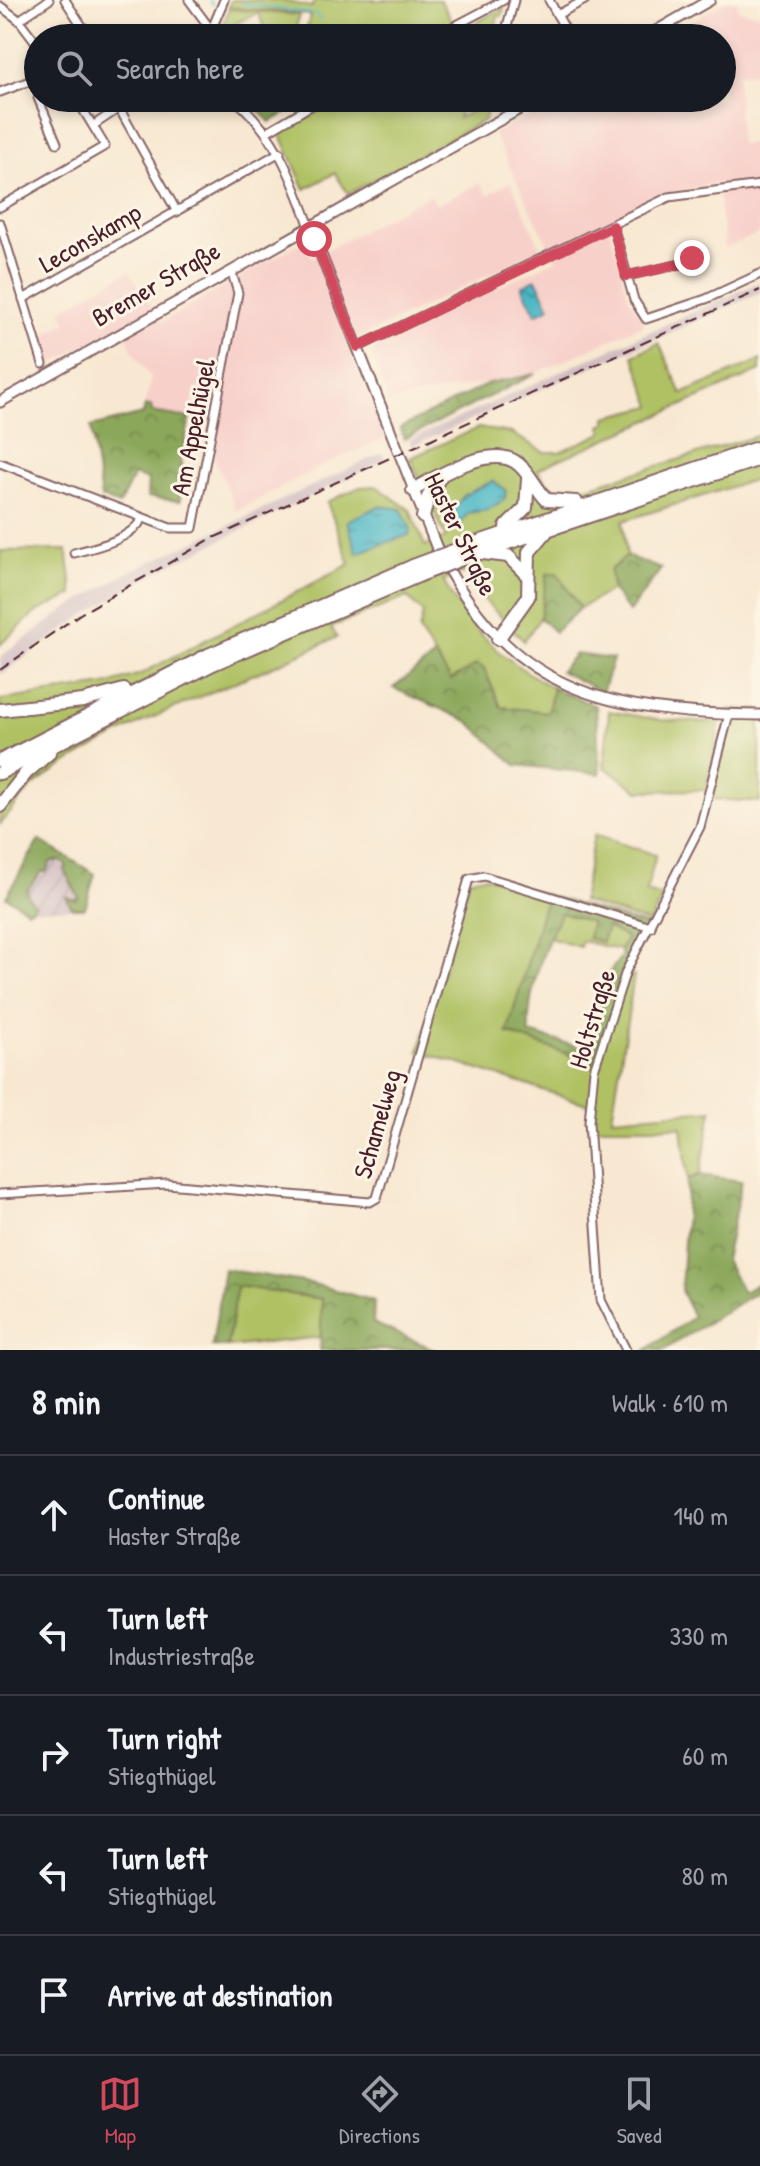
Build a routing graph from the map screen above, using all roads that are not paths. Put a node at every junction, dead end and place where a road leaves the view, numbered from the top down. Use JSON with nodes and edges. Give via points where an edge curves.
{"nodes":[{"id":1,"x":49,"y":0,"type":"edge"},
{"id":2,"x":65,"y":0,"type":"edge"},
{"id":3,"x":189,"y":0,"type":"edge"},
{"id":4,"x":224,"y":0,"type":"edge"},
{"id":5,"x":477,"y":0,"type":"edge"},
{"id":6,"x":504,"y":0,"type":"edge"},
{"id":7,"x":514,"y":0,"type":"edge"},
{"id":8,"x":549,"y":0,"type":"edge"},
{"id":9,"x":585,"y":0,"type":"edge"},
{"id":10,"x":710,"y":0,"type":"edge"},
{"id":11,"x":0,"y":6,"type":"edge"},
{"id":12,"x":483,"y":11,"type":"junction"},
{"id":13,"x":557,"y":15,"type":"junction"},
{"id":14,"x":19,"y":20,"type":"junction"},
{"id":15,"x":81,"y":24,"type":"edge"},
{"id":16,"x":203,"y":24,"type":"edge"},
{"id":17,"x":214,"y":24,"type":"edge"},
{"id":18,"x":458,"y":24,"type":"edge"},
{"id":19,"x":508,"y":24,"type":"edge"},
{"id":20,"x":562,"y":24,"type":"edge"},
{"id":21,"x":668,"y":24,"type":"edge"},
{"id":22,"x":24,"y":27,"type":"edge"},
{"id":23,"x":24,"y":84,"type":"edge"},
{"id":24,"x":0,"y":92,"type":"edge"},
{"id":25,"x":44,"y":112,"type":"edge"},
{"id":26,"x":85,"y":112,"type":"edge"},
{"id":27,"x":113,"y":112,"type":"edge"},
{"id":28,"x":122,"y":112,"type":"edge"},
{"id":29,"x":248,"y":112,"type":"edge"},
{"id":30,"x":300,"y":112,"type":"edge"},
{"id":31,"x":514,"y":112,"type":"edge"},
{"id":32,"x":94,"y":125,"type":"junction"},
{"id":33,"x":268,"y":131,"type":"junction"},
{"id":34,"x":57,"y":143,"type":"dead end"},
{"id":35,"x":280,"y":152,"type":"junction"},
{"id":36,"x":760,"y":185,"type":"edge"},
{"id":37,"x":0,"y":207,"type":"edge"},
{"id":38,"x":177,"y":212,"type":"junction"},
{"id":39,"x":0,"y":223,"type":"edge"},
{"id":40,"x":613,"y":226,"type":"junction"},
{"id":41,"x":310,"y":227,"type":"junction"},
{"id":42,"x":692,"y":258,"type":"dead end"},
{"id":43,"x":232,"y":273,"type":"junction"},
{"id":44,"x":760,"y":274,"type":"edge"},
{"id":45,"x":626,"y":276,"type":"junction"},
{"id":46,"x":23,"y":299,"type":"junction"},
{"id":47,"x":358,"y":347,"type":"junction"},
{"id":48,"x":43,"y":364,"type":"dead end"},
{"id":49,"x":28,"y":386,"type":"junction"},
{"id":50,"x":0,"y":402,"type":"edge"},
{"id":51,"x":760,"y":447,"type":"edge"},
{"id":52,"x":760,"y":459,"type":"edge"},
{"id":53,"x":0,"y":463,"type":"edge"},
{"id":54,"x":527,"y":476,"type":"junction"},
{"id":55,"x":440,"y":477,"type":"junction"},
{"id":56,"x":413,"y":490,"type":"junction"},
{"id":57,"x":595,"y":501,"type":"junction"},
{"id":58,"x":423,"y":517,"type":"junction"},
{"id":59,"x":143,"y":518,"type":"junction"},
{"id":60,"x":558,"y":524,"type":"junction"},
{"id":61,"x":497,"y":534,"type":"junction"},
{"id":62,"x":470,"y":550,"type":"junction"},
{"id":63,"x":74,"y":553,"type":"dead end"},
{"id":64,"x":416,"y":571,"type":"junction"},
{"id":65,"x":529,"y":578,"type":"junction"},
{"id":66,"x":498,"y":639,"type":"junction"},
{"id":67,"x":158,"y":679,"type":"junction"},
{"id":68,"x":0,"y":710,"type":"edge"},
{"id":69,"x":729,"y":714,"type":"junction"},
{"id":70,"x":760,"y":715,"type":"edge"},
{"id":71,"x":67,"y":738,"type":"junction"},
{"id":72,"x":0,"y":761,"type":"edge"},
{"id":73,"x":0,"y":773,"type":"edge"},
{"id":74,"x":0,"y":806,"type":"edge"},
{"id":75,"x":651,"y":927,"type":"junction"},
{"id":76,"x":0,"y":1194,"type":"edge"},
{"id":77,"x":626,"y":1350,"type":"edge"}],
"edges":[{"from":1,"to":14,"type":"street"},
{"from":2,"to":15,"type":"street"},
{"from":3,"to":16,"type":"street"},
{"from":4,"to":17,"type":"street"},
{"from":5,"to":12,"type":"street"},
{"from":6,"to":12,"type":"street"},
{"from":7,"to":19,"type":"street"},
{"from":8,"to":13,"type":"street"},
{"from":9,"to":13,"type":"street"},
{"from":10,"to":21,"type":"street"},
{"from":11,"to":14,"type":"street"},
{"from":12,"to":18,"type":"street"},
{"from":13,"to":20,"type":"street"},
{"from":14,"to":22,"type":"street"},
{"from":23,"to":24,"type":"street"},
{"from":25,"to":34,"type":"street"},
{"from":26,"to":32,"type":"street"},
{"from":27,"to":32,"type":"street"},
{"from":28,"to":38,"type":"street","name":"Leconskamp"},
{"from":29,"to":33,"type":"street"},
{"from":30,"to":33,"type":"street"},
{"from":31,"to":41,"type":"street","name":"Bremer Straße"},
{"from":32,"to":37,"type":"street","via":[[105,146]]},
{"from":33,"to":35,"type":"street"},
{"from":35,"to":38,"type":"street","name":"Leconskamp"},
{"from":35,"to":41,"type":"street"},
{"from":36,"to":40,"type":"street","via":[[669,197]]},
{"from":38,"to":46,"type":"street","name":"Leconskamp"},
{"from":39,"to":46,"type":"street"},
{"from":40,"to":45,"type":"street"},
{"from":40,"to":47,"type":"street"},
{"from":41,"to":43,"type":"street","name":"Bremer Straße"},
{"from":41,"to":47,"type":"street","name":"Haster Straße"},
{"from":41,"to":49,"type":"street","name":"Bremer Straße","via":[[288,234]]},
{"from":42,"to":45,"type":"street"},
{"from":43,"to":49,"type":"street","name":"Bremer Straße"},
{"from":43,"to":59,"type":"street","name":"Am Appelhügel","via":[[238,293],[193,528],[170,528]]},
{"from":44,"to":45,"type":"street","via":[[646,319]]},
{"from":46,"to":48,"type":"street"},
{"from":47,"to":56,"type":"street","name":"Haster Straße"},
{"from":49,"to":50,"type":"street","name":"Bremer Straße"},
{"from":51,"to":57,"type":"highway"},
{"from":52,"to":60,"type":"highway"},
{"from":53,"to":59,"type":"street","name":"Am Appelhügel"},
{"from":54,"to":55,"type":"highway","via":[[514,462],[491,458]]},
{"from":54,"to":57,"type":"highway","via":[[547,500]]},
{"from":54,"to":61,"type":"highway","via":[[526,507]]},
{"from":55,"to":56,"type":"highway"},
{"from":55,"to":58,"type":"highway"},
{"from":56,"to":58,"type":"street","name":"Haster Straße"},
{"from":57,"to":61,"type":"highway"},
{"from":58,"to":66,"type":"street","name":"Haster Straße","via":[[457,588]]},
{"from":59,"to":63,"type":"street","via":[[107,544]]},
{"from":60,"to":62,"type":"highway"},
{"from":60,"to":65,"type":"highway","via":[[533,544]]},
{"from":61,"to":62,"type":"highway"},
{"from":62,"to":64,"type":"highway","bridge":true},
{"from":62,"to":65,"type":"highway","via":[[508,556]]},
{"from":64,"to":67,"type":"highway","via":[[268,627]]},
{"from":64,"to":71,"type":"highway"},
{"from":65,"to":66,"type":"highway","via":[[521,611]]},
{"from":66,"to":69,"type":"street","name":"Haster Straße","via":[[549,676],[604,699],[639,708]]},
{"from":67,"to":68,"type":"highway","via":[[83,701]]},
{"from":67,"to":72,"type":"highway"},
{"from":69,"to":70,"type":"street","name":"Haster Straße"},
{"from":69,"to":75,"type":"street","name":"Holtstraße","via":[[700,827]]},
{"from":71,"to":73,"type":"highway"},
{"from":71,"to":74,"type":"highway","via":[[26,773]]},
{"from":75,"to":76,"type":"street","name":"Schamelweg","via":[[484,876],[469,879],[377,1198],[370,1202],[167,1184]]},
{"from":75,"to":77,"type":"street","name":"Holtstraße","via":[[607,1021],[594,1070],[589,1122],[601,1300]]}]}
